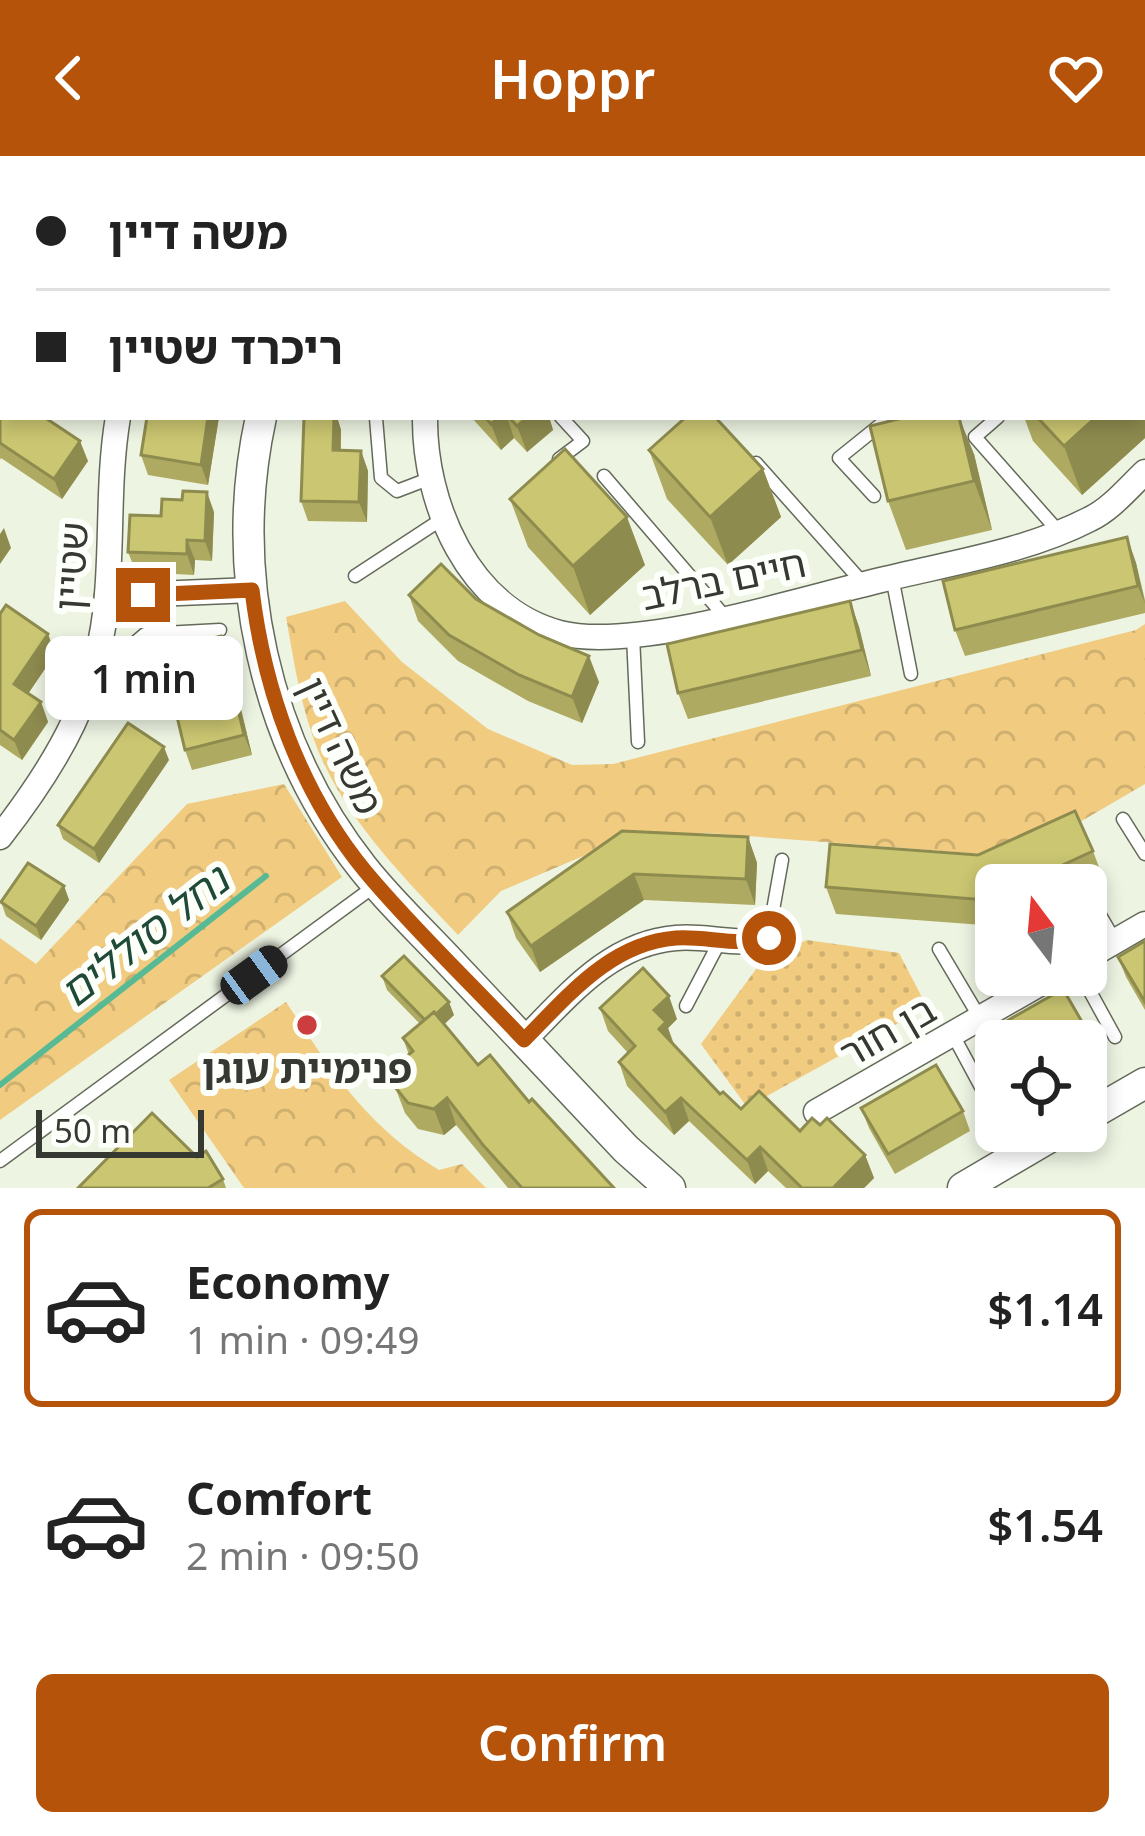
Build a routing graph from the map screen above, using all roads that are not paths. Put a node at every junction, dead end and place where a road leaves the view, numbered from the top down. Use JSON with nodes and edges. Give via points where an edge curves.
{"nodes":[{"id":1,"x":117,"y":420,"type":"edge"},
{"id":2,"x":261,"y":420,"type":"edge"},
{"id":3,"x":376,"y":420,"type":"edge"},
{"id":4,"x":425,"y":420,"type":"edge"},
{"id":5,"x":564,"y":420,"type":"edge"},
{"id":6,"x":886,"y":420,"type":"edge"},
{"id":7,"x":994,"y":420,"type":"edge"},
{"id":8,"x":975,"y":436,"type":"junction"},
{"id":9,"x":958,"y":439,"type":"edge"},
{"id":10,"x":739,"y":445,"type":"edge"},
{"id":11,"x":547,"y":468,"type":"edge"},
{"id":12,"x":604,"y":476,"type":"dead end"},
{"id":13,"x":431,"y":478,"type":"junction"},
{"id":14,"x":1141,"y":484,"type":"edge"},
{"id":15,"x":874,"y":496,"type":"edge"},
{"id":16,"x":442,"y":519,"type":"junction"},
{"id":17,"x":1060,"y":533,"type":"junction"},
{"id":18,"x":356,"y":576,"type":"dead end"},
{"id":19,"x":892,"y":577,"type":"junction"},
{"id":20,"x":864,"y":584,"type":"junction"},
{"id":21,"x":252,"y":590,"type":"junction"},
{"id":22,"x":107,"y":596,"type":"junction"},
{"id":23,"x":726,"y":618,"type":"junction"},
{"id":24,"x":220,"y":630,"type":"dead end"},
{"id":25,"x":632,"y":634,"type":"junction"},
{"id":26,"x":98,"y":654,"type":"junction"},
{"id":27,"x":911,"y":674,"type":"dead end"},
{"id":28,"x":638,"y":742,"type":"dead end"},
{"id":29,"x":8,"y":809,"type":"edge"},
{"id":30,"x":1123,"y":818,"type":"dead end"},
{"id":31,"x":0,"y":837,"type":"edge"},
{"id":32,"x":1145,"y":854,"type":"edge"},
{"id":33,"x":782,"y":860,"type":"dead end"},
{"id":34,"x":377,"y":884,"type":"junction"},
{"id":35,"x":1145,"y":924,"type":"edge"},
{"id":36,"x":1107,"y":926,"type":"edge"},
{"id":37,"x":769,"y":938,"type":"joint"},
{"id":38,"x":720,"y":941,"type":"junction"},
{"id":39,"x":1115,"y":941,"type":"junction"},
{"id":40,"x":1107,"y":946,"type":"edge"},
{"id":41,"x":939,"y":949,"type":"dead end"},
{"id":42,"x":1013,"y":996,"type":"edge"},
{"id":43,"x":1092,"y":996,"type":"edge"},
{"id":44,"x":686,"y":1006,"type":"dead end"},
{"id":45,"x":980,"y":1018,"type":"junction"},
{"id":46,"x":952,"y":1034,"type":"junction"},
{"id":47,"x":1114,"y":1037,"type":"dead end"},
{"id":48,"x":524,"y":1040,"type":"junction"},
{"id":49,"x":975,"y":1076,"type":"edge"},
{"id":50,"x":1145,"y":1083,"type":"edge"},
{"id":51,"x":1107,"y":1105,"type":"edge"},
{"id":52,"x":816,"y":1112,"type":"dead end"},
{"id":53,"x":626,"y":1149,"type":"junction"},
{"id":54,"x":1024,"y":1152,"type":"edge"},
{"id":55,"x":0,"y":1161,"type":"edge"},
{"id":56,"x":964,"y":1187,"type":"edge"},
{"id":57,"x":656,"y":1188,"type":"edge"},
{"id":58,"x":670,"y":1188,"type":"edge"}],
"edges":[{"from":1,"to":22,"type":"street","name":"שטיין"},
{"from":2,"to":21,"type":"street","name":"משה דיין","via":[[250,503]]},
{"from":3,"to":13,"type":"lane","via":[[381,478],[397,491]]},
{"from":4,"to":13,"type":"street","name":"חיים ברלב"},
{"from":5,"to":11,"type":"lane","via":[[584,441]]},
{"from":6,"to":15,"type":"lane","via":[[838,458]]},
{"from":7,"to":8,"type":"lane"},
{"from":8,"to":9,"type":"lane"},
{"from":8,"to":17,"type":"lane"},
{"from":10,"to":20,"type":"lane"},
{"from":12,"to":23,"type":"lane"},
{"from":13,"to":16,"type":"street","name":"חיים ברלב"},
{"from":14,"to":17,"type":"street","name":"חיים ברלב"},
{"from":16,"to":18,"type":"lane"},
{"from":16,"to":25,"type":"street","name":"חיים ברלב","via":[[486,586],[527,620],[582,636]]},
{"from":17,"to":19,"type":"street","name":"חיים ברלב"},
{"from":19,"to":20,"type":"street","name":"חיים ברלב"},
{"from":19,"to":27,"type":"lane"},
{"from":20,"to":23,"type":"street","name":"חיים ברלב"},
{"from":21,"to":22,"type":"street"},
{"from":21,"to":34,"type":"street","name":"משה דיין","via":[[267,678],[299,761]]},
{"from":22,"to":26,"type":"street","name":"שטיין"},
{"from":23,"to":25,"type":"street","name":"חיים ברלב"},
{"from":24,"to":26,"type":"lane","via":[[145,634],[131,659]]},
{"from":25,"to":28,"type":"lane"},
{"from":26,"to":29,"type":"street","name":"שטיין","via":[[77,721]]},
{"from":29,"to":31,"type":"street","name":"שטיין"},
{"from":30,"to":32,"type":"lane"},
{"from":33,"to":37,"type":"lane"},
{"from":34,"to":48,"type":"street","name":"משה דיין"},
{"from":34,"to":55,"type":"lane"},
{"from":35,"to":39,"type":"street"},
{"from":36,"to":39,"type":"lane"},
{"from":37,"to":38,"type":"street"},
{"from":38,"to":44,"type":"lane"},
{"from":38,"to":48,"type":"street","via":[[678,938],[623,953]]},
{"from":39,"to":40,"type":"street"},
{"from":41,"to":45,"type":"lane"},
{"from":42,"to":45,"type":"street","name":"בן חור"},
{"from":43,"to":47,"type":"lane"},
{"from":45,"to":46,"type":"street","name":"בן חור"},
{"from":46,"to":49,"type":"lane"},
{"from":46,"to":52,"type":"street","name":"בן חור"},
{"from":48,"to":53,"type":"street","name":"משה דיין"},
{"from":50,"to":51,"type":"street"},
{"from":53,"to":57,"type":"street","name":"משה דיין"},
{"from":53,"to":58,"type":"street","name":"משה דיין"},
{"from":54,"to":56,"type":"street"}]}
